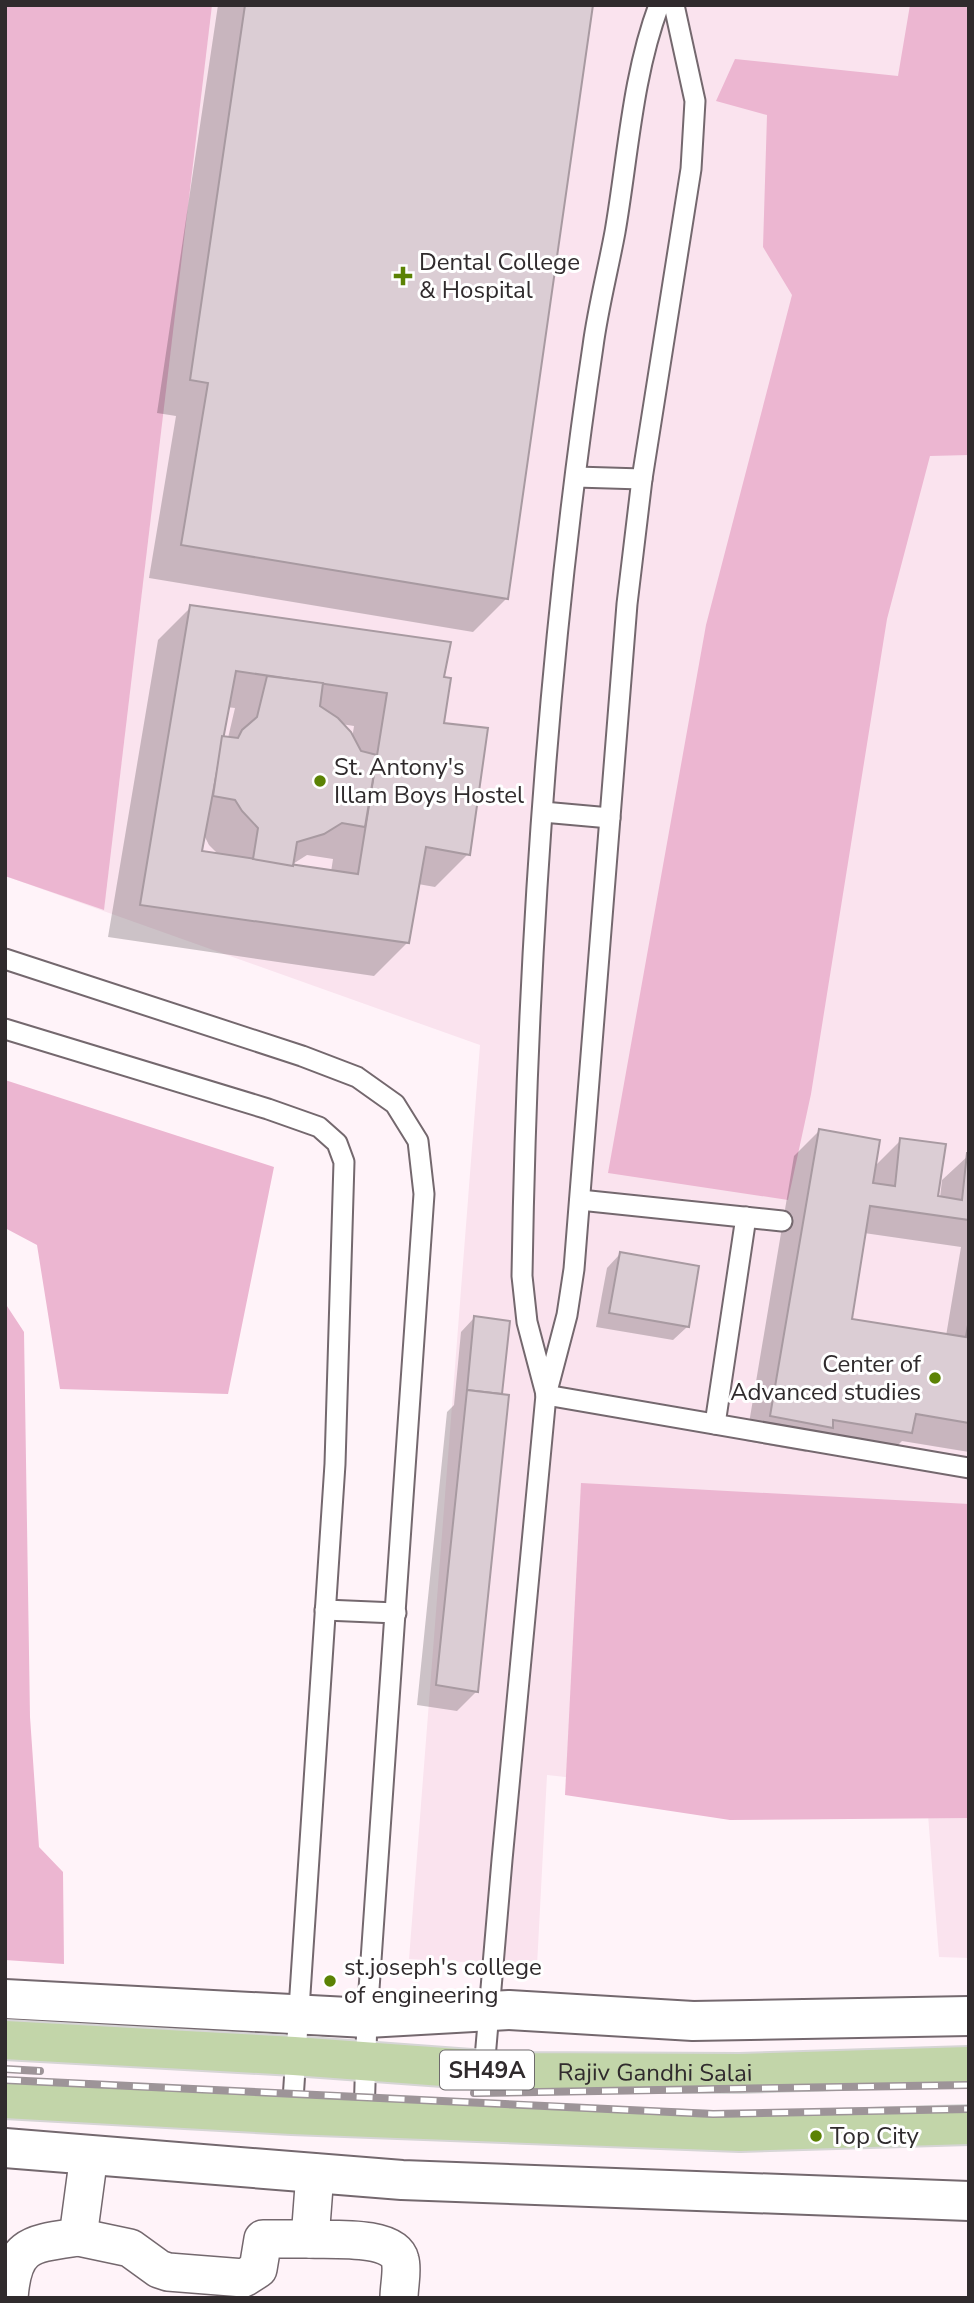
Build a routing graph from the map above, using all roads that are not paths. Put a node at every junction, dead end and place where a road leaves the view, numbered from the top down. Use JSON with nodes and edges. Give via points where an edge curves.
{"nodes":[{"id":1,"x":659,"y":5,"type":"edge"},
{"id":2,"x":674,"y":5,"type":"edge"},
{"id":3,"x":576,"y":477,"type":"junction"},
{"id":4,"x":642,"y":480,"type":"junction"},
{"id":5,"x":543,"y":812,"type":"junction"},
{"id":6,"x":610,"y":818,"type":"junction"},
{"id":7,"x":5,"y":959,"type":"edge"},
{"id":8,"x":5,"y":1029,"type":"edge"},
{"id":9,"x":580,"y":1200,"type":"junction"},
{"id":10,"x":746,"y":1217,"type":"junction"},
{"id":11,"x":782,"y":1221,"type":"dead end"},
{"id":12,"x":547,"y":1395,"type":"junction"},
{"id":13,"x":715,"y":1424,"type":"junction"},
{"id":14,"x":969,"y":1468,"type":"edge"},
{"id":15,"x":325,"y":1610,"type":"junction"},
{"id":16,"x":396,"y":1613,"type":"junction"},
{"id":17,"x":5,"y":1999,"type":"edge"},
{"id":18,"x":489,"y":2011,"type":"junction"},
{"id":19,"x":297,"y":2014,"type":"junction"},
{"id":20,"x":969,"y":2016,"type":"edge"},
{"id":21,"x":367,"y":2018,"type":"junction"},
{"id":22,"x":5,"y":2039,"type":"edge"},
{"id":23,"x":150,"y":2048,"type":"junction"},
{"id":24,"x":294,"y":2056,"type":"junction"},
{"id":25,"x":365,"y":2061,"type":"junction"},
{"id":26,"x":969,"y":2066,"type":"edge"},
{"id":27,"x":484,"y":2070,"type":"junction"},
{"id":28,"x":5,"y":2099,"type":"edge"},
{"id":29,"x":144,"y":2107,"type":"junction"},
{"id":30,"x":292,"y":2115,"type":"junction"},
{"id":31,"x":364,"y":2118,"type":"junction"},
{"id":32,"x":969,"y":2125,"type":"edge"},
{"id":33,"x":5,"y":2148,"type":"edge"},
{"id":34,"x":89,"y":2155,"type":"junction"},
{"id":35,"x":315,"y":2173,"type":"junction"},
{"id":36,"x":969,"y":2201,"type":"edge"},
{"id":37,"x":78,"y":2237,"type":"junction"},
{"id":38,"x":310,"y":2239,"type":"junction"},
{"id":39,"x":9,"y":2298,"type":"edge"},
{"id":40,"x":398,"y":2298,"type":"edge"}],
"edges":[{"from":1,"to":3,"type":"lane","via":[[646,40],[593,344]]},
{"from":2,"to":4,"type":"lane","via":[[695,101],[691,169]]},
{"from":3,"to":4,"type":"lane"},
{"from":3,"to":5,"type":"lane","via":[[557,622]]},
{"from":4,"to":6,"type":"lane"},
{"from":5,"to":6,"type":"lane"},
{"from":5,"to":12,"type":"lane","via":[[522,1276],[527,1322]]},
{"from":6,"to":9,"type":"lane"},
{"from":7,"to":16,"type":"lane","via":[[357,1077],[395,1104],[418,1141],[424,1194]]},
{"from":8,"to":15,"type":"lane","via":[[268,1109],[319,1128],[337,1143],[344,1162],[335,1464]]},
{"from":9,"to":10,"type":"lane"},
{"from":9,"to":12,"type":"lane","via":[[567,1315]]},
{"from":10,"to":11,"type":"lane"},
{"from":10,"to":13,"type":"lane"},
{"from":12,"to":13,"type":"lane"},
{"from":12,"to":18,"type":"lane"},
{"from":13,"to":14,"type":"lane"},
{"from":15,"to":16,"type":"lane"},
{"from":15,"to":19,"type":"lane"},
{"from":16,"to":21,"type":"lane"},
{"from":17,"to":19,"type":"street"},
{"from":18,"to":20,"type":"street","via":[[693,2021]]},
{"from":18,"to":21,"type":"street"},
{"from":18,"to":27,"type":"lane"},
{"from":19,"to":21,"type":"street"},
{"from":19,"to":24,"type":"lane"},
{"from":21,"to":25,"type":"lane"},
{"from":22,"to":23,"type":"main road","name":"Rajiv Gandhi Salai","number":"SH49A"},
{"from":23,"to":24,"type":"main road","name":"Rajiv Gandhi Salai","number":"SH49A"},
{"from":23,"to":29,"type":"main road"},
{"from":24,"to":25,"type":"main road","name":"Rajiv Gandhi Salai","number":"SH49A"},
{"from":24,"to":30,"type":"lane"},
{"from":25,"to":27,"type":"main road","name":"Rajiv Gandhi Salai","number":"SH49A"},
{"from":25,"to":31,"type":"lane"},
{"from":26,"to":27,"type":"main road","name":"Rajiv Gandhi Salai","number":"SH49A","via":[[740,2073]]},
{"from":28,"to":29,"type":"main road","number":"SH49A"},
{"from":29,"to":30,"type":"main road","number":"SH49A"},
{"from":30,"to":31,"type":"main road","number":"SH49A"},
{"from":31,"to":32,"type":"main road","number":"SH49A","via":[[740,2132]]},
{"from":33,"to":34,"type":"street"},
{"from":34,"to":35,"type":"street"},
{"from":34,"to":37,"type":"street"},
{"from":35,"to":36,"type":"street"},
{"from":35,"to":38,"type":"street"},
{"from":37,"to":38,"type":"street","via":[[130,2248],[168,2272],[244,2278],[258,2269],[263,2239]]},
{"from":37,"to":39,"type":"street","via":[[38,2243],[23,2253],[11,2272]]},
{"from":38,"to":40,"type":"street","via":[[384,2243],[396,2250],[401,2261]]}]}
